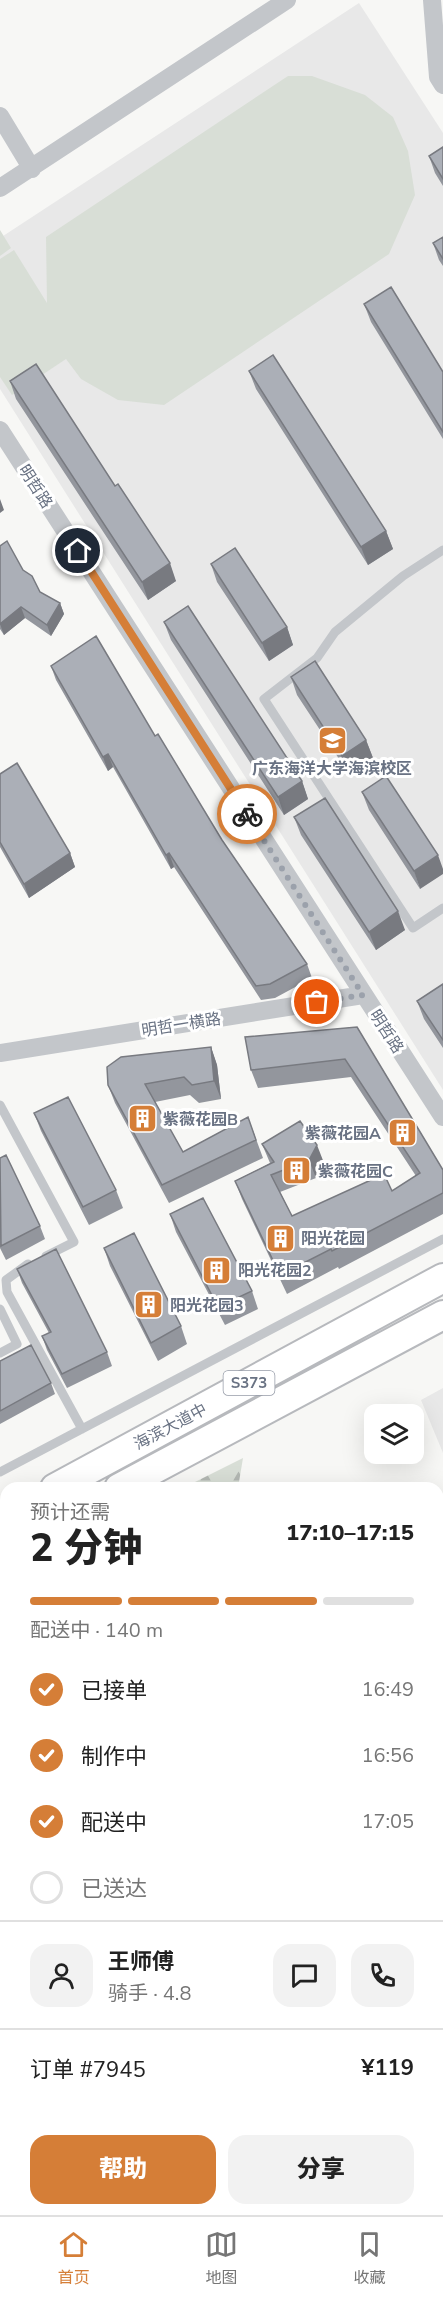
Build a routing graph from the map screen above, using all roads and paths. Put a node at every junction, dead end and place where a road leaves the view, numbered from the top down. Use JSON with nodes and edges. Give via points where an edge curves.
{"nodes":[{"id":1,"x":288,"y":0,"type":"edge"},
{"id":2,"x":432,"y":0,"type":"edge"},
{"id":3,"x":443,"y":85,"type":"edge"},
{"id":4,"x":0,"y":116,"type":"edge"},
{"id":5,"x":32,"y":169,"type":"junction"},
{"id":6,"x":0,"y":188,"type":"edge"},
{"id":7,"x":0,"y":430,"type":"edge"},
{"id":8,"x":443,"y":550,"type":"edge"},
{"id":9,"x":443,"y":908,"type":"edge"},
{"id":10,"x":363,"y":995,"type":"junction"},
{"id":11,"x":0,"y":1053,"type":"edge"},
{"id":12,"x":0,"y":1105,"type":"edge"},
{"id":13,"x":443,"y":1117,"type":"edge"},
{"id":14,"x":443,"y":1239,"type":"edge"},
{"id":15,"x":443,"y":1278,"type":"edge"},
{"id":16,"x":0,"y":1309,"type":"edge"},
{"id":17,"x":443,"y":1315,"type":"edge"},
{"id":18,"x":0,"y":1353,"type":"edge"},
{"id":19,"x":82,"y":1429,"type":"junction"},
{"id":20,"x":0,"y":1472,"type":"edge"},
{"id":21,"x":66,"y":1482,"type":"edge"},
{"id":22,"x":129,"y":1482,"type":"edge"}],
"edges":[{"from":1,"to":5,"type":"street"},
{"from":2,"to":3,"type":"street","via":[[438,77]]},
{"from":4,"to":5,"type":"street"},
{"from":5,"to":6,"type":"street"},
{"from":7,"to":10,"type":"street","name":"明哲路"},
{"from":8,"to":9,"type":"lane","via":[[394,583],[335,632],[317,658],[264,699],[413,928]]},
{"from":10,"to":11,"type":"street","name":"明哲一横路"},
{"from":10,"to":13,"type":"street","name":"明哲路"},
{"from":12,"to":19,"type":"lane","via":[[74,1242],[17,1269],[6,1280],[7,1292]]},
{"from":14,"to":19,"type":"lane"},
{"from":15,"to":21,"type":"main road","name":"海滨大道中","number":"S373"},
{"from":16,"to":18,"type":"lane","via":[[17,1344]]},
{"from":17,"to":22,"type":"main road","name":"海滨大道中","number":"S373"},
{"from":19,"to":20,"type":"lane"}]}
